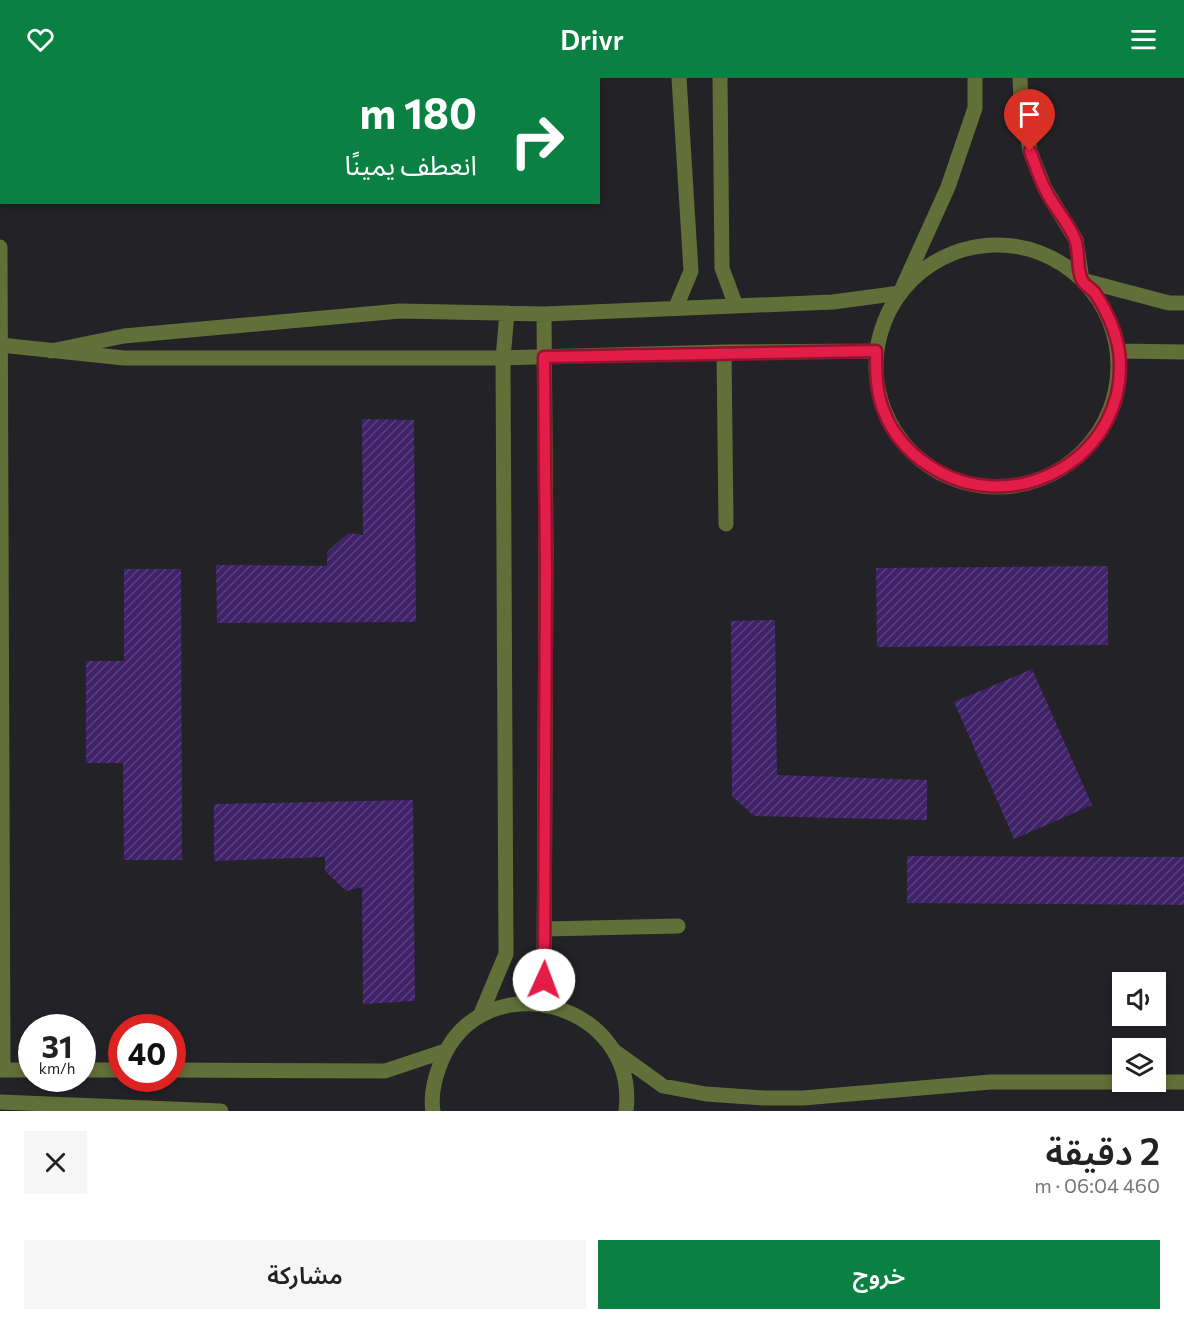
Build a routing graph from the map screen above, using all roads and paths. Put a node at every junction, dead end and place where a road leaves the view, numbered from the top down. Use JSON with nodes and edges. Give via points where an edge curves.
{"nodes":[{"id":1,"x":679,"y":78,"type":"edge"},
{"id":2,"x":720,"y":78,"type":"edge"},
{"id":3,"x":975,"y":78,"type":"edge"},
{"id":4,"x":1020,"y":78,"type":"edge"},
{"id":5,"x":0,"y":247,"type":"edge"},
{"id":6,"x":1082,"y":280,"type":"junction"},
{"id":7,"x":900,"y":293,"type":"junction"},
{"id":8,"x":1184,"y":303,"type":"edge"},
{"id":9,"x":736,"y":306,"type":"junction"},
{"id":10,"x":676,"y":307,"type":"junction"},
{"id":11,"x":507,"y":313,"type":"junction"},
{"id":12,"x":544,"y":314,"type":"junction"},
{"id":13,"x":0,"y":345,"type":"edge"},
{"id":14,"x":51,"y":351,"type":"junction"},
{"id":15,"x":876,"y":351,"type":"junction"},
{"id":16,"x":1119,"y":351,"type":"junction"},
{"id":17,"x":724,"y":352,"type":"junction"},
{"id":18,"x":1184,"y":352,"type":"edge"},
{"id":19,"x":544,"y":357,"type":"junction"},
{"id":20,"x":503,"y":358,"type":"junction"},
{"id":21,"x":726,"y":524,"type":"dead end"},
{"id":22,"x":678,"y":926,"type":"dead end"},
{"id":23,"x":545,"y":929,"type":"junction"},
{"id":24,"x":559,"y":1008,"type":"junction"},
{"id":25,"x":480,"y":1016,"type":"junction"},
{"id":26,"x":613,"y":1050,"type":"junction"},
{"id":27,"x":445,"y":1051,"type":"junction"},
{"id":28,"x":1,"y":1070,"type":"edge"},
{"id":29,"x":18,"y":1070,"type":"edge"},
{"id":30,"x":186,"y":1070,"type":"edge"},
{"id":31,"x":1184,"y":1082,"type":"edge"},
{"id":32,"x":0,"y":1102,"type":"edge"},
{"id":33,"x":221,"y":1111,"type":"edge"},
{"id":34,"x":433,"y":1111,"type":"edge"},
{"id":35,"x":626,"y":1111,"type":"edge"}],
"edges":[{"from":1,"to":10,"type":"street","via":[[691,271]]},
{"from":2,"to":9,"type":"street","via":[[722,268]]},
{"from":3,"to":7,"type":"street","via":[[975,108],[948,187]]},
{"from":4,"to":6,"type":"street","via":[[1030,151],[1045,189],[1076,240]]},
{"from":5,"to":13,"type":"street"},
{"from":6,"to":7,"type":"street","via":[[1044,254],[1013,246],[981,246],[941,259],[923,270]]},
{"from":6,"to":8,"type":"street","via":[[1169,303]]},
{"from":6,"to":16,"type":"street","via":[[1110,320]]},
{"from":7,"to":9,"type":"street","via":[[833,302]]},
{"from":7,"to":15,"type":"street","via":[[884,320]]},
{"from":9,"to":10,"type":"street"},
{"from":10,"to":12,"type":"street"},
{"from":11,"to":12,"type":"street"},
{"from":11,"to":14,"type":"street","via":[[400,310],[124,336]]},
{"from":11,"to":20,"type":"street"},
{"from":12,"to":19,"type":"street"},
{"from":13,"to":14,"type":"street"},
{"from":13,"to":28,"type":"street"},
{"from":14,"to":20,"type":"street","via":[[124,358]]},
{"from":15,"to":16,"type":"street","via":[[876,381],[883,409],[897,436],[917,458],[941,474],[969,485],[998,488],[1028,484],[1056,473],[1080,456],[1099,434],[1112,408],[1119,380]]},
{"from":15,"to":17,"type":"street"},
{"from":16,"to":18,"type":"street"},
{"from":17,"to":19,"type":"street"},
{"from":17,"to":21,"type":"street"},
{"from":19,"to":20,"type":"street"},
{"from":19,"to":23,"type":"street"},
{"from":20,"to":25,"type":"street","via":[[506,954]]},
{"from":22,"to":23,"type":"street"},
{"from":23,"to":24,"type":"street","via":[[544,980]]},
{"from":24,"to":25,"type":"street","via":[[519,1003]]},
{"from":24,"to":26,"type":"street","via":[[580,1017]]},
{"from":25,"to":27,"type":"street","via":[[460,1031]]},
{"from":26,"to":31,"type":"street","via":[[663,1086],[764,1098],[991,1082]]},
{"from":26,"to":35,"type":"street","via":[[623,1073]]},
{"from":27,"to":30,"type":"street","via":[[385,1071]]},
{"from":27,"to":34,"type":"street","via":[[435,1077]]},
{"from":28,"to":29,"type":"street"},
{"from":32,"to":33,"type":"street"}]}
